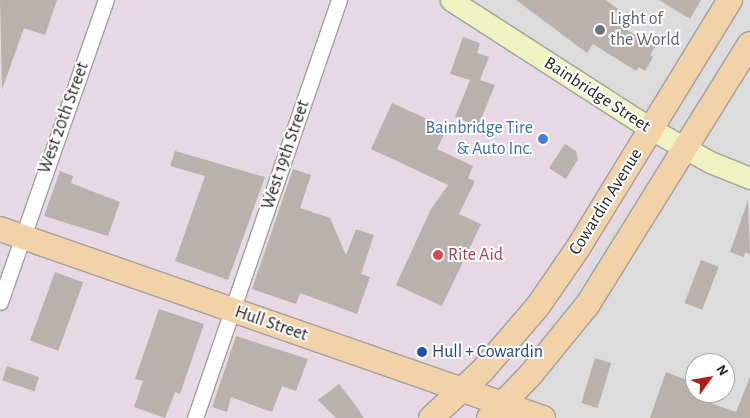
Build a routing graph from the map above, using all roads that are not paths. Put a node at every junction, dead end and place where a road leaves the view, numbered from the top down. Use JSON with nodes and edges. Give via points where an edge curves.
{"nodes":[{"id":1,"x":106,"y":0,"type":"edge"},
{"id":2,"x":339,"y":0,"type":"edge"},
{"id":3,"x":451,"y":0,"type":"edge"},
{"id":4,"x":730,"y":0,"type":"edge"},
{"id":5,"x":750,"y":44,"type":"edge"},
{"id":6,"x":651,"y":129,"type":"junction"},
{"id":7,"x":684,"y":150,"type":"junction"},
{"id":8,"x":750,"y":178,"type":"edge"},
{"id":9,"x":11,"y":233,"type":"edge"},
{"id":10,"x":0,"y":302,"type":"edge"},
{"id":11,"x":232,"y":311,"type":"junction"},
{"id":12,"x":462,"y":390,"type":"junction"},
{"id":13,"x":496,"y":411,"type":"edge"},
{"id":14,"x":195,"y":418,"type":"edge"},
{"id":15,"x":431,"y":418,"type":"edge"},
{"id":16,"x":543,"y":418,"type":"edge"}],
"edges":[{"from":1,"to":9,"type":"street","name":"West 20th Street"},
{"from":2,"to":11,"type":"street","name":"West 19th Street"},
{"from":3,"to":6,"type":"street","name":"Bainbridge Street"},
{"from":4,"to":6,"type":"main road","name":"Cowardin Avenue"},
{"from":5,"to":7,"type":"main road"},
{"from":6,"to":7,"type":"street","name":"Bainbridge Street"},
{"from":6,"to":12,"type":"main road","name":"Cowardin Avenue","via":[[538,306]]},
{"from":7,"to":8,"type":"street","name":"Bainbridge Street"},
{"from":7,"to":13,"type":"main road","via":[[588,304],[554,348]]},
{"from":9,"to":10,"type":"street","name":"West 20th Street"},
{"from":9,"to":11,"type":"main road","name":"Hull Street"},
{"from":11,"to":12,"type":"main road","name":"Hull Street"},
{"from":11,"to":14,"type":"street","name":"West 19th Street"},
{"from":12,"to":13,"type":"main road","name":"Hull Street"},
{"from":12,"to":15,"type":"main road","name":"Cowardin Avenue"},
{"from":13,"to":16,"type":"main road","name":"Hull Street"}]}
